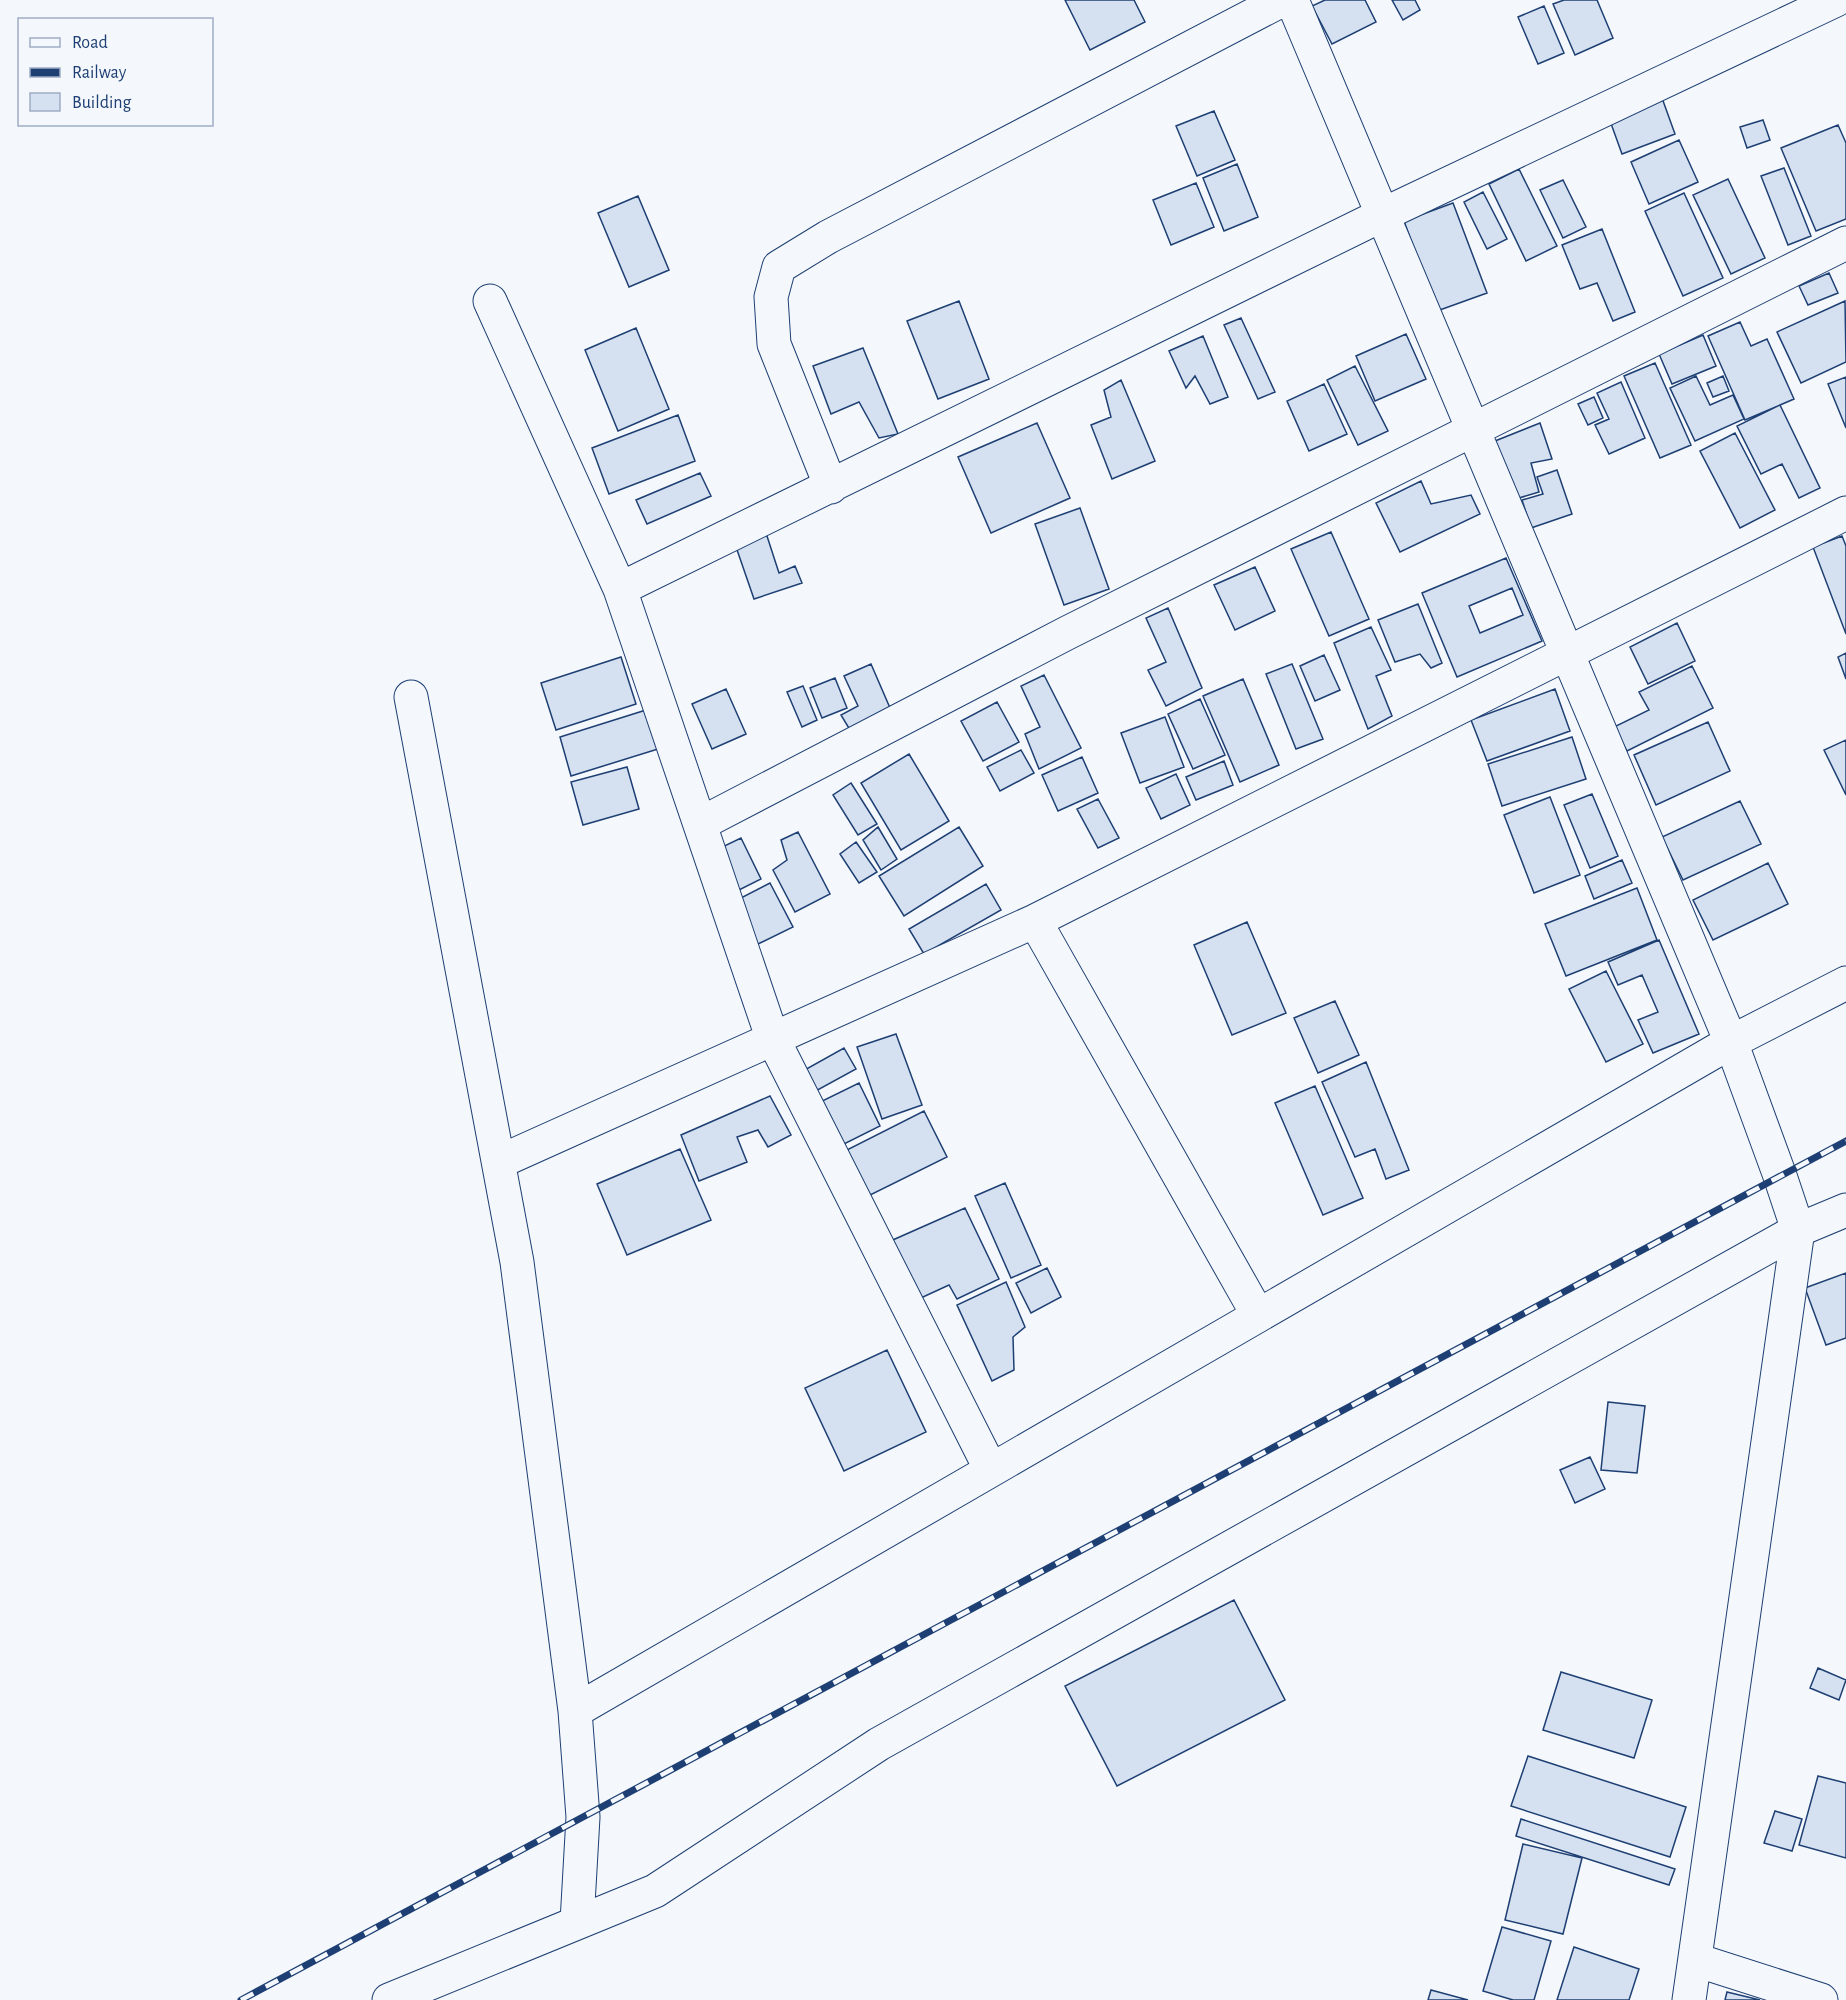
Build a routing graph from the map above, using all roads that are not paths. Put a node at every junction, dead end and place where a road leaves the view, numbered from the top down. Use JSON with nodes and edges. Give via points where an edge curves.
{"nodes":[{"id":1,"x":1282,"y":0,"type":"edge"},
{"id":2,"x":1292,"y":0,"type":"edge"},
{"id":3,"x":1836,"y":0,"type":"edge"},
{"id":4,"x":1382,"y":216,"type":"junction"},
{"id":5,"x":1846,"y":243,"type":"edge"},
{"id":6,"x":490,"y":300,"type":"dead end"},
{"id":7,"x":1472,"y":431,"type":"junction"},
{"id":8,"x":831,"y":487,"type":"junction"},
{"id":9,"x":1846,"y":513,"type":"edge"},
{"id":10,"x":620,"y":589,"type":"junction"},
{"id":11,"x":1566,"y":652,"type":"junction"},
{"id":12,"x":411,"y":697,"type":"dead end"},
{"id":13,"x":700,"y":824,"type":"junction"},
{"id":14,"x":1035,"y":921,"type":"junction"},
{"id":15,"x":1846,"y":983,"type":"edge"},
{"id":16,"x":772,"y":1037,"type":"junction"},
{"id":17,"x":1731,"y":1042,"type":"junction"},
{"id":18,"x":499,"y":1162,"type":"junction"},
{"id":19,"x":1846,"y":1210,"type":"edge"},
{"id":20,"x":1797,"y":1230,"type":"junction"},
{"id":21,"x":1258,"y":1315,"type":"junction"},
{"id":22,"x":991,"y":1470,"type":"junction"},
{"id":23,"x":575,"y":1711,"type":"junction"},
{"id":24,"x":577,"y":1922,"type":"junction"},
{"id":25,"x":1696,"y":1960,"type":"junction"},
{"id":26,"x":388,"y":2000,"type":"edge"},
{"id":27,"x":1689,"y":2000,"type":"edge"},
{"id":28,"x":1821,"y":2000,"type":"edge"}],
"edges":[{"from":1,"to":8,"type":"street","via":[[828,237],[779,267],[771,297],[774,344]]},
{"from":2,"to":4,"type":"street"},
{"from":3,"to":4,"type":"street"},
{"from":4,"to":7,"type":"street"},
{"from":4,"to":8,"type":"street"},
{"from":5,"to":7,"type":"street"},
{"from":6,"to":10,"type":"street"},
{"from":7,"to":11,"type":"street"},
{"from":7,"to":13,"type":"street","via":[[1067,633]]},
{"from":8,"to":10,"type":"street"},
{"from":9,"to":11,"type":"street"},
{"from":10,"to":13,"type":"street"},
{"from":11,"to":14,"type":"street"},
{"from":11,"to":17,"type":"street"},
{"from":12,"to":18,"type":"street"},
{"from":13,"to":16,"type":"street"},
{"from":14,"to":16,"type":"street"},
{"from":14,"to":21,"type":"street"},
{"from":15,"to":17,"type":"street"},
{"from":16,"to":18,"type":"street"},
{"from":16,"to":22,"type":"street"},
{"from":17,"to":20,"type":"street"},
{"from":17,"to":21,"type":"street"},
{"from":18,"to":23,"type":"street","via":[[517,1262]]},
{"from":19,"to":20,"type":"street"},
{"from":20,"to":24,"type":"street","via":[[879,1744],[655,1891]]},
{"from":20,"to":25,"type":"street"},
{"from":21,"to":22,"type":"street"},
{"from":22,"to":23,"type":"street"},
{"from":23,"to":24,"type":"street","via":[[583,1817]]},
{"from":24,"to":26,"type":"street"},
{"from":25,"to":27,"type":"street"},
{"from":25,"to":28,"type":"street"}]}
